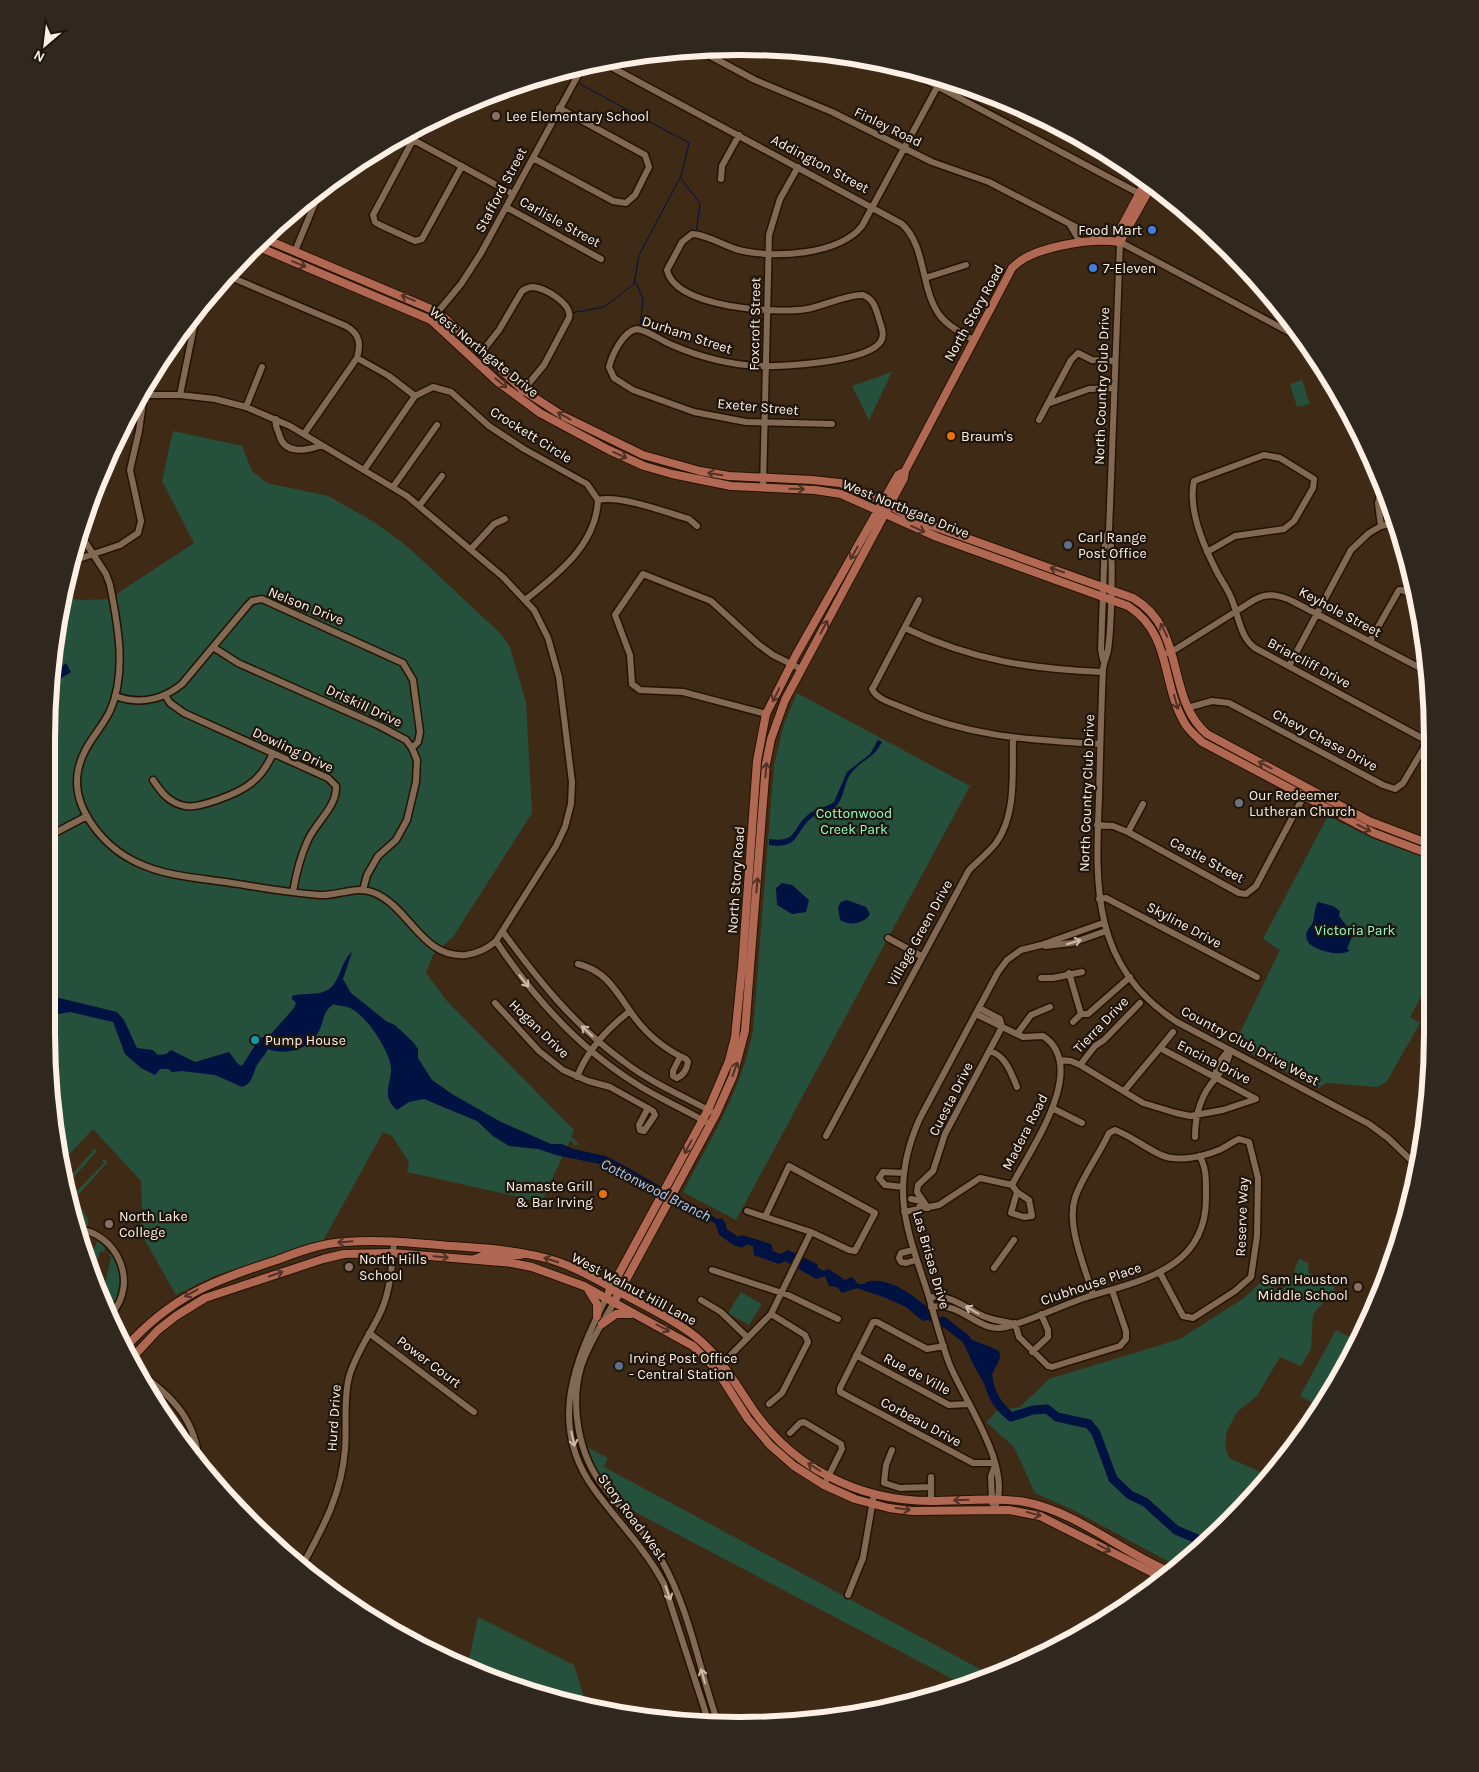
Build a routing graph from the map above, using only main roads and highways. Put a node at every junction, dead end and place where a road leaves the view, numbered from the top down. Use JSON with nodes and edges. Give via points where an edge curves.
{"nodes":[{"id":1,"x":1144,"y":187,"type":"edge"},
{"id":2,"x":1147,"y":190,"type":"edge"},
{"id":3,"x":1142,"y":195,"type":"junction"},
{"id":4,"x":270,"y":241,"type":"edge"},
{"id":5,"x":262,"y":248,"type":"edge"},
{"id":6,"x":887,"y":504,"type":"junction"},
{"id":7,"x":882,"y":512,"type":"junction"},
{"id":8,"x":994,"y":548,"type":"junction"},
{"id":9,"x":991,"y":556,"type":"junction"},
{"id":10,"x":1224,"y":744,"type":"junction"},
{"id":11,"x":1220,"y":752,"type":"junction"},
{"id":12,"x":754,"y":800,"type":"junction"},
{"id":13,"x":764,"y":801,"type":"junction"},
{"id":14,"x":1424,"y":842,"type":"edge"},
{"id":15,"x":1424,"y":852,"type":"edge"},
{"id":16,"x":723,"y":1090,"type":"junction"},
{"id":17,"x":640,"y":1244,"type":"junction"},
{"id":18,"x":522,"y":1253,"type":"junction"},
{"id":19,"x":474,"y":1260,"type":"junction"},
{"id":20,"x":244,"y":1271,"type":"junction"},
{"id":21,"x":249,"y":1283,"type":"junction"},
{"id":22,"x":584,"y":1286,"type":"junction"},
{"id":23,"x":611,"y":1288,"type":"junction"},
{"id":24,"x":619,"y":1292,"type":"junction"},
{"id":25,"x":606,"y":1298,"type":"junction"},
{"id":26,"x":614,"y":1302,"type":"junction"},
{"id":27,"x":638,"y":1315,"type":"junction"},
{"id":28,"x":597,"y":1316,"type":"road end"},
{"id":29,"x":602,"y":1324,"type":"road end"},
{"id":30,"x":130,"y":1342,"type":"edge"},
{"id":31,"x":136,"y":1354,"type":"edge"},
{"id":32,"x":749,"y":1420,"type":"junction"},
{"id":33,"x":779,"y":1440,"type":"junction"},
{"id":34,"x":1165,"y":1568,"type":"edge"},
{"id":35,"x":1157,"y":1575,"type":"edge"}],
"edges":[{"from":1,"to":3,"type":"main road"},
{"from":2,"to":3,"type":"main road"},
{"from":3,"to":6,"type":"main road","name":"North Story Road","via":[[1121,228],[1120,242],[1080,242],[1038,251],[1016,264],[973,340],[904,478]]},
{"from":6,"to":4,"type":"main road","name":"West Northgate Drive","one_way":true,"via":[[840,483],[729,476],[643,455],[571,420],[523,390],[438,312]]},
{"from":5,"to":7,"type":"main road","name":"West Northgate Drive","one_way":true,"via":[[431,320],[517,396],[547,417],[644,466],[702,481],[841,494]]},
{"from":6,"to":7,"type":"main road","name":"North Story Road"},
{"from":6,"to":8,"type":"main road","name":"West Northgate Drive","via":[[920,521]]},
{"from":7,"to":9,"type":"main road","name":"West Northgate Drive","one_way":true,"via":[[937,537]]},
{"from":7,"to":12,"type":"main road","name":"North Story Road","one_way":true,"via":[[791,664],[766,714]]},
{"from":13,"to":7,"type":"main road","name":"North Story Road","one_way":true,"via":[[771,739],[784,700]]},
{"from":8,"to":9,"type":"main road"},
{"from":10,"to":8,"type":"main road","name":"West Northgate Drive","one_way":true,"via":[[1202,729],[1187,708],[1167,636],[1156,618],[1138,601]]},
{"from":9,"to":11,"type":"main road","name":"West Northgate Drive","one_way":true,"via":[[1128,606],[1144,619],[1156,634],[1184,723],[1202,742]]},
{"from":10,"to":11,"type":"main road"},
{"from":14,"to":10,"type":"main road","name":"West Northgate Drive","one_way":true,"via":[[1368,821]]},
{"from":11,"to":15,"type":"main road","name":"West Northgate Drive","one_way":true,"via":[[1374,833]]},
{"from":12,"to":13,"type":"main road"},
{"from":12,"to":16,"type":"main road","name":"North Story Road","via":[[736,1026]]},
{"from":16,"to":13,"type":"main road","name":"North Story Road","one_way":true,"via":[[739,1058],[745,1031]]},
{"from":16,"to":17,"type":"main road","name":"North Story Road","one_way":true,"via":[[708,1110],[659,1201]]},
{"from":16,"to":17,"type":"main road","name":"North Story Road","via":[[716,1114],[667,1207]]},
{"from":17,"to":23,"type":"main road","name":"North Story Road"},
{"from":17,"to":24,"type":"main road","name":"North Story Road"},
{"from":18,"to":19,"type":"main road","via":[[514,1256],[486,1255]]},
{"from":18,"to":20,"type":"main road","name":"West Walnut Hill Lane","one_way":true,"via":[[394,1242],[342,1242],[296,1253]]},
{"from":23,"to":18,"type":"main road","name":"West Walnut Hill Lane","one_way":true,"via":[[557,1262]]},
{"from":21,"to":19,"type":"main road","name":"West Walnut Hill Lane","one_way":true,"via":[[344,1254],[393,1253]]},
{"from":19,"to":22,"type":"main road","name":"West Walnut Hill Lane","via":[[532,1267]]},
{"from":20,"to":21,"type":"main road"},
{"from":20,"to":30,"type":"main road","name":"West Walnut Hill Lane","one_way":true,"via":[[186,1295],[156,1316]]},
{"from":21,"to":31,"type":"main road","name":"West Walnut Hill Lane","via":[[206,1298],[176,1316]]},
{"from":22,"to":25,"type":"main road","name":"West Walnut Hill Lane"},
{"from":22,"to":28,"type":"main road","via":[[596,1300]]},
{"from":23,"to":24,"type":"main road","name":"West Walnut Hill Lane"},
{"from":23,"to":25,"type":"main road","name":"North Story Road"},
{"from":24,"to":26,"type":"main road","name":"North Story Road"},
{"from":24,"to":33,"type":"main road","name":"West Walnut Hill Lane","via":[[695,1336],[723,1364]]},
{"from":25,"to":26,"type":"main road","name":"West Walnut Hill Lane"},
{"from":26,"to":27,"type":"main road","name":"West Walnut Hill Lane"},
{"from":27,"to":29,"type":"main road","via":[[616,1314]]},
{"from":27,"to":32,"type":"main road","name":"West Walnut Hill Lane","one_way":true,"via":[[682,1338],[704,1355]]},
{"from":32,"to":33,"type":"main road","via":[[756,1422],[770,1438]]},
{"from":32,"to":35,"type":"main road","name":"West Walnut Hill Lane","one_way":true,"via":[[776,1452],[805,1474],[872,1504],[912,1511],[1009,1510],[1040,1516]]},
{"from":34,"to":33,"type":"main road","name":"West Walnut Hill Lane","one_way":true,"via":[[1040,1506],[995,1499],[931,1501],[874,1494],[828,1476]]}]}
